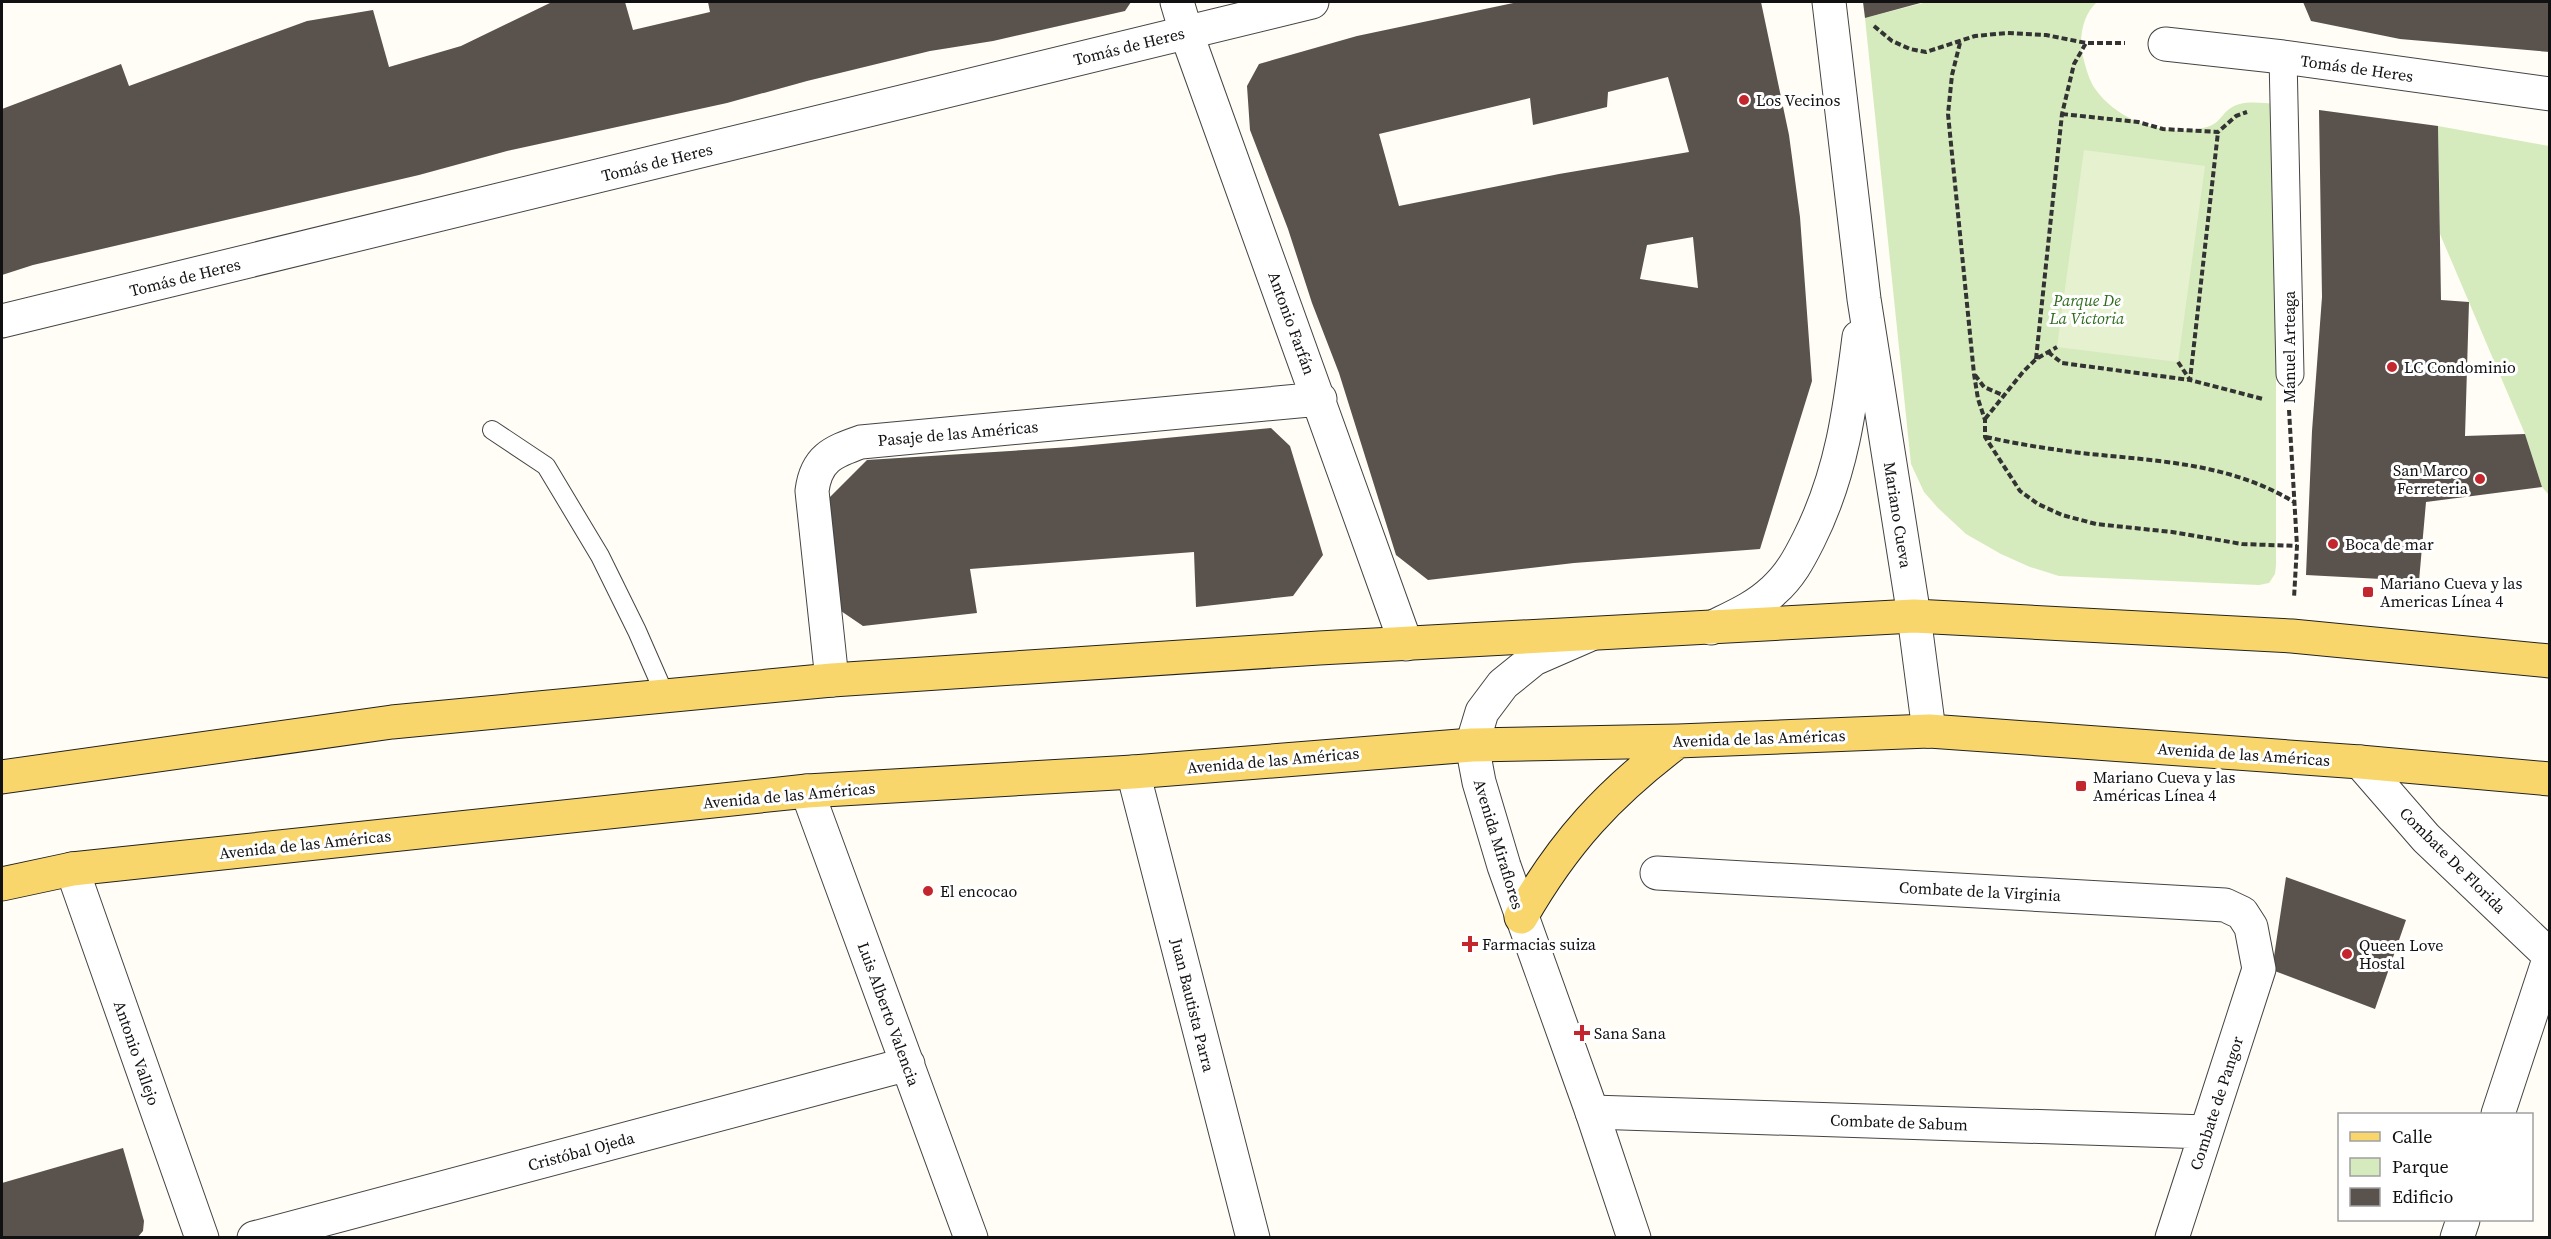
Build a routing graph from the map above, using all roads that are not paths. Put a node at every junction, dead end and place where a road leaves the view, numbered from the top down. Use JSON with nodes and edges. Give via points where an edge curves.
{"nodes":[{"id":1,"x":1177,"y":2,"type":"edge"},
{"id":2,"x":1312,"y":2,"type":"edge"},
{"id":3,"x":1830,"y":11,"type":"edge"},
{"id":4,"x":1186,"y":32,"type":"junction"},
{"id":5,"x":2165,"y":44,"type":"road end"},
{"id":6,"x":2283,"y":57,"type":"junction"},
{"id":7,"x":2550,"y":94,"type":"edge"},
{"id":8,"x":1864,"y":299,"type":"junction"},
{"id":9,"x":2,"y":321,"type":"edge"},
{"id":10,"x":2290,"y":374,"type":"road end"},
{"id":11,"x":1320,"y":399,"type":"junction"},
{"id":12,"x":492,"y":430,"type":"dead end"},
{"id":13,"x":1914,"y":616,"type":"junction"},
{"id":14,"x":1711,"y":628,"type":"junction"},
{"id":15,"x":1589,"y":635,"type":"junction"},
{"id":16,"x":1406,"y":644,"type":"junction"},
{"id":17,"x":2550,"y":661,"type":"edge"},
{"id":18,"x":832,"y":680,"type":"junction"},
{"id":19,"x":665,"y":695,"type":"junction"},
{"id":20,"x":1929,"y":731,"type":"junction"},
{"id":21,"x":1677,"y":741,"type":"junction"},
{"id":22,"x":1472,"y":745,"type":"junction"},
{"id":23,"x":2360,"y":762,"type":"junction"},
{"id":24,"x":1133,"y":772,"type":"junction"},
{"id":25,"x":2,"y":777,"type":"edge"},
{"id":26,"x":2550,"y":779,"type":"edge"},
{"id":27,"x":807,"y":791,"type":"junction"},
{"id":28,"x":72,"y":869,"type":"junction"},
{"id":29,"x":1657,"y":873,"type":"dead end"},
{"id":30,"x":2,"y":884,"type":"edge"},
{"id":31,"x":1521,"y":917,"type":"junction"},
{"id":32,"x":2550,"y":956,"type":"edge"},
{"id":33,"x":2259,"y":969,"type":"joint"},
{"id":34,"x":908,"y":1064,"type":"junction"},
{"id":35,"x":1592,"y":1112,"type":"junction"},
{"id":36,"x":2498,"y":1113,"type":"edge"},
{"id":37,"x":2206,"y":1132,"type":"junction"},
{"id":38,"x":2463,"y":1221,"type":"edge"},
{"id":39,"x":202,"y":1238,"type":"edge"},
{"id":40,"x":254,"y":1238,"type":"edge"},
{"id":41,"x":971,"y":1238,"type":"edge"},
{"id":42,"x":1253,"y":1238,"type":"edge"},
{"id":43,"x":1634,"y":1238,"type":"edge"},
{"id":44,"x":2172,"y":1238,"type":"edge"},
{"id":45,"x":2457,"y":1238,"type":"edge"}],
"edges":[{"from":1,"to":4,"type":"street","name":"Antonio Farfán"},
{"from":2,"to":4,"type":"street","name":"Tomás de Heres"},
{"from":3,"to":8,"type":"street","name":"Mariano Cueva"},
{"from":4,"to":9,"type":"street","name":"Tomás de Heres"},
{"from":4,"to":11,"type":"street","name":"Antonio Farfán"},
{"from":5,"to":6,"type":"street","name":"Tomás de Heres"},
{"from":6,"to":7,"type":"street","name":"Tomás de Heres"},
{"from":6,"to":10,"type":"street","name":"Manuel Arteaga"},
{"from":8,"to":13,"type":"street","name":"Mariano Cueva"},
{"from":8,"to":14,"type":"street","name":"Mariano Cueva","via":[[1848,420],[1826,504],[1794,568],[1774,590],[1751,608]]},
{"from":11,"to":16,"type":"street","name":"Antonio Farfán"},
{"from":11,"to":18,"type":"street","name":"Pasaje de las Américas","via":[[861,442],[837,450],[814,473],[812,491]]},
{"from":12,"to":19,"type":"lane","via":[[546,466],[600,556]]},
{"from":13,"to":14,"type":"main road"},
{"from":13,"to":17,"type":"main road","via":[[2292,636]]},
{"from":13,"to":20,"type":"street","name":"Mariano Cueva"},
{"from":14,"to":15,"type":"main road"},
{"from":15,"to":16,"type":"main road"},
{"from":15,"to":22,"type":"street","name":"Avenida Miraflores","via":[[1534,659],[1503,684],[1482,712]]},
{"from":16,"to":18,"type":"main road"},
{"from":18,"to":19,"type":"main road"},
{"from":19,"to":25,"type":"main road","via":[[392,722]]},
{"from":20,"to":21,"type":"main road","name":"Avenida de las Américas"},
{"from":20,"to":23,"type":"main road","name":"Avenida de las Américas"},
{"from":21,"to":22,"type":"main road","name":"Avenida de las Américas"},
{"from":21,"to":31,"type":"main road","via":[[1636,772],[1580,829],[1555,860]]},
{"from":22,"to":24,"type":"main road","name":"Avenida de las Américas"},
{"from":22,"to":31,"type":"street","name":"Avenida Miraflores","via":[[1482,792]]},
{"from":23,"to":26,"type":"main road","name":"Avenida de las Américas"},
{"from":23,"to":32,"type":"street","name":"Combate De Florida","via":[[2426,838]]},
{"from":24,"to":27,"type":"main road","name":"Avenida de las Américas"},
{"from":24,"to":42,"type":"street","name":"Juan Bautista Parra"},
{"from":27,"to":28,"type":"main road","name":"Avenida de las Américas"},
{"from":27,"to":34,"type":"street","name":"Luis Alberto Valencia"},
{"from":28,"to":30,"type":"main road","name":"Avenida de las Américas"},
{"from":28,"to":39,"type":"street","name":"Antonio Vallejo"},
{"from":29,"to":33,"type":"street","name":"Combate de la Virginia","via":[[2225,905],[2242,913],[2251,927]]},
{"from":31,"to":35,"type":"street","name":"Avenida Miraflores"},
{"from":32,"to":36,"type":"street"},
{"from":33,"to":37,"type":"street","name":"Combate de Pangor"},
{"from":34,"to":40,"type":"street","name":"Cristóbal Ojeda"},
{"from":34,"to":41,"type":"street","name":"Luis Alberto Valencia"},
{"from":35,"to":37,"type":"street","name":"Combate de Sabum"},
{"from":35,"to":43,"type":"street","name":"Avenida Miraflores"},
{"from":37,"to":44,"type":"street","name":"Combate de Pangor"},
{"from":38,"to":45,"type":"street"}]}
